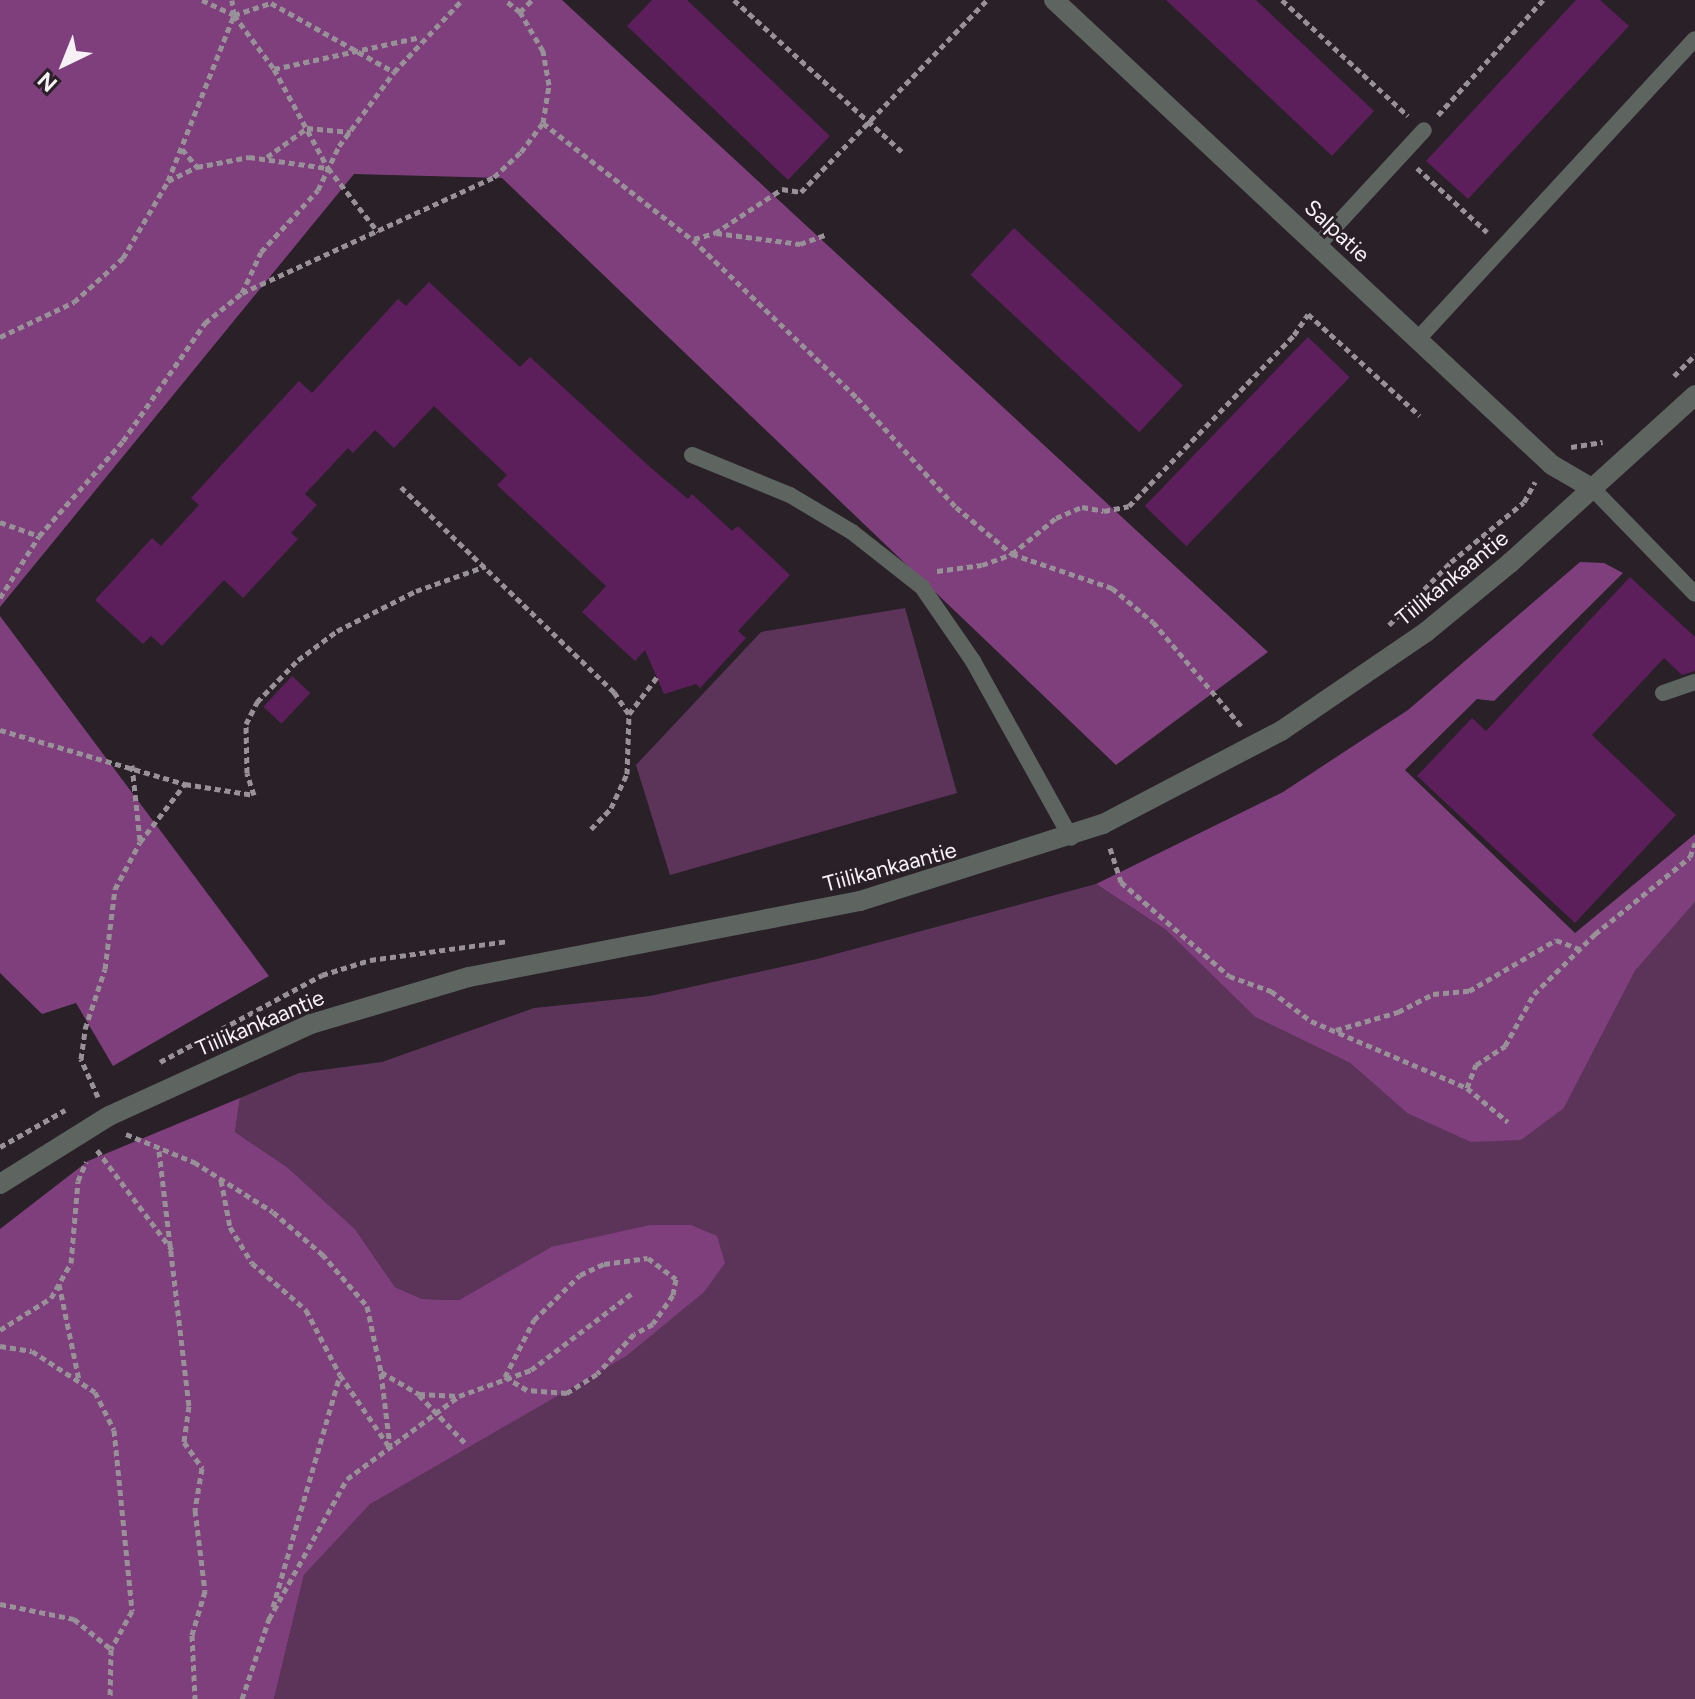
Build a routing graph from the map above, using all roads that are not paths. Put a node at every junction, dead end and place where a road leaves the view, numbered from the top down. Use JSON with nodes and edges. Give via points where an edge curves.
{"nodes":[{"id":1,"x":1054,"y":0,"type":"edge"},
{"id":2,"x":1695,"y":39,"type":"edge"},
{"id":3,"x":1424,"y":130,"type":"road end"},
{"id":4,"x":1318,"y":245,"type":"junction"},
{"id":5,"x":1418,"y":339,"type":"junction"},
{"id":6,"x":1695,"y":395,"type":"edge"},
{"id":7,"x":692,"y":455,"type":"dead end"},
{"id":8,"x":1593,"y":489,"type":"junction"},
{"id":9,"x":1695,"y":594,"type":"edge"},
{"id":10,"x":1695,"y":682,"type":"edge"},
{"id":11,"x":1663,"y":693,"type":"dead end"},
{"id":12,"x":1071,"y":838,"type":"junction"},
{"id":13,"x":0,"y":1184,"type":"edge"}],
"edges":[{"from":1,"to":4,"type":"street","name":"Salpatie"},
{"from":2,"to":5,"type":"lane"},
{"from":3,"to":4,"type":"lane"},
{"from":4,"to":5,"type":"street","name":"Salpatie"},
{"from":5,"to":8,"type":"street","name":"Salpatie","via":[[1552,465]]},
{"from":6,"to":8,"type":"street","name":"Tiilikankaantie"},
{"from":7,"to":12,"type":"lane","via":[[790,495],[922,587],[973,661]]},
{"from":8,"to":9,"type":"lane"},
{"from":8,"to":12,"type":"street","name":"Tiilikankaantie","via":[[1438,622],[1355,683],[1195,780]]},
{"from":10,"to":11,"type":"lane"},
{"from":12,"to":13,"type":"street","name":"Tiilikankaantie","via":[[860,901],[469,977],[311,1024],[95,1124]]}]}
